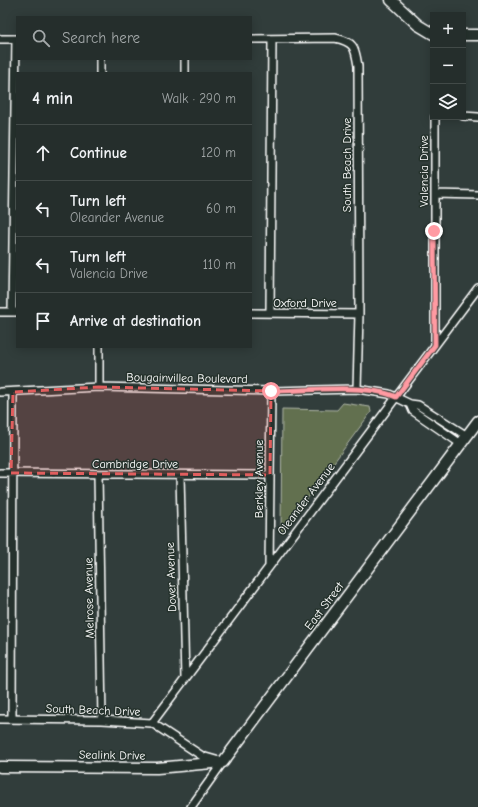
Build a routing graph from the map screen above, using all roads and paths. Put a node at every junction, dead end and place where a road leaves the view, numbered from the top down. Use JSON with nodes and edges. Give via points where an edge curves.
{"nodes":[{"id":1,"x":391,"y":0,"type":"edge"},
{"id":2,"x":430,"y":32,"type":"edge"},
{"id":3,"x":466,"y":35,"type":"edge"},
{"id":4,"x":478,"y":35,"type":"edge"},
{"id":5,"x":0,"y":39,"type":"edge"},
{"id":6,"x":16,"y":39,"type":"edge"},
{"id":7,"x":252,"y":39,"type":"edge"},
{"id":8,"x":272,"y":39,"type":"junction"},
{"id":9,"x":100,"y":60,"type":"edge"},
{"id":10,"x":185,"y":60,"type":"edge"},
{"id":11,"x":100,"y":72,"type":"edge"},
{"id":12,"x":185,"y":72,"type":"edge"},
{"id":13,"x":466,"y":116,"type":"edge"},
{"id":14,"x":478,"y":116,"type":"edge"},
{"id":15,"x":435,"y":120,"type":"edge"},
{"id":16,"x":434,"y":194,"type":"junction"},
{"id":17,"x":478,"y":195,"type":"edge"},
{"id":18,"x":478,"y":288,"type":"edge"},
{"id":19,"x":0,"y":312,"type":"edge"},
{"id":20,"x":14,"y":312,"type":"edge"},
{"id":21,"x":252,"y":313,"type":"edge"},
{"id":22,"x":270,"y":313,"type":"junction"},
{"id":23,"x":359,"y":314,"type":"junction"},
{"id":24,"x":435,"y":345,"type":"junction"},
{"id":25,"x":99,"y":348,"type":"edge"},
{"id":26,"x":99,"y":387,"type":"junction"},
{"id":27,"x":357,"y":390,"type":"junction"},
{"id":28,"x":271,"y":391,"type":"junction"},
{"id":29,"x":0,"y":392,"type":"edge"},
{"id":30,"x":13,"y":392,"type":"junction"},
{"id":31,"x":396,"y":397,"type":"junction"},
{"id":32,"x":410,"y":404,"type":"junction"},
{"id":33,"x":478,"y":421,"type":"edge"},
{"id":34,"x":464,"y":440,"type":"junction"},
{"id":35,"x":0,"y":473,"type":"edge"},
{"id":36,"x":11,"y":473,"type":"junction"},
{"id":37,"x":98,"y":475,"type":"junction"},
{"id":38,"x":180,"y":475,"type":"junction"},
{"id":39,"x":270,"y":475,"type":"junction"},
{"id":40,"x":269,"y":567,"type":"junction"},
{"id":41,"x":185,"y":679,"type":"junction"},
{"id":42,"x":0,"y":719,"type":"edge"},
{"id":43,"x":12,"y":719,"type":"junction"},
{"id":44,"x":102,"y":720,"type":"junction"},
{"id":45,"x":152,"y":723,"type":"junction"},
{"id":46,"x":223,"y":762,"type":"junction"},
{"id":47,"x":0,"y":767,"type":"edge"},
{"id":48,"x":191,"y":807,"type":"edge"}],
"edges":[{"from":1,"to":2,"type":"main road","via":[[418,26]]},
{"from":3,"to":4,"type":"main road"},
{"from":5,"to":6,"type":"street"},
{"from":6,"to":20,"type":"street"},
{"from":7,"to":8,"type":"street","name":"South Beach Drive"},
{"from":8,"to":22,"type":"street"},
{"from":8,"to":23,"type":"street","name":"South Beach Drive","via":[[335,38],[346,40],[356,52]]},
{"from":9,"to":11,"type":"street"},
{"from":10,"to":12,"type":"street"},
{"from":13,"to":14,"type":"street"},
{"from":15,"to":16,"type":"street","name":"Valencia Drive"},
{"from":16,"to":17,"type":"street"},
{"from":16,"to":24,"type":"street","name":"Valencia Drive"},
{"from":18,"to":24,"type":"street","name":"Oleander Avenue"},
{"from":19,"to":20,"type":"street"},
{"from":21,"to":22,"type":"street","name":"Oxford Drive"},
{"from":22,"to":23,"type":"street","name":"Oxford Drive"},
{"from":23,"to":27,"type":"street","name":"South Beach Drive"},
{"from":24,"to":31,"type":"street","name":"Oleander Avenue"},
{"from":25,"to":26,"type":"street"},
{"from":26,"to":28,"type":"street","name":"Bougainvillea Boulevard"},
{"from":26,"to":30,"type":"street","name":"Bougainvillea Boulevard"},
{"from":27,"to":28,"type":"street","name":"Bougainvillea Boulevard"},
{"from":27,"to":31,"type":"street","name":"Bougainvillea Boulevard"},
{"from":28,"to":39,"type":"street","name":"Berkley Avenue"},
{"from":29,"to":30,"type":"street","name":"Bougainvillea Boulevard"},
{"from":30,"to":36,"type":"street"},
{"from":31,"to":32,"type":"street","name":"Bougainvillea Boulevard"},
{"from":31,"to":40,"type":"street","name":"Oleander Avenue"},
{"from":32,"to":34,"type":"street","via":[[413,410]]},
{"from":32,"to":34,"type":"street","via":[[418,405],[432,413]]},
{"from":33,"to":34,"type":"main road","name":"East Street"},
{"from":34,"to":46,"type":"main road","name":"East Street"},
{"from":35,"to":36,"type":"street","name":"Cambridge Drive"},
{"from":36,"to":37,"type":"street","name":"Cambridge Drive"},
{"from":36,"to":43,"type":"street"},
{"from":37,"to":38,"type":"street","name":"Cambridge Drive"},
{"from":37,"to":44,"type":"street","name":"Melrose Avenue"},
{"from":38,"to":39,"type":"street","name":"Cambridge Drive"},
{"from":38,"to":41,"type":"street","name":"Dover Avenue"},
{"from":39,"to":40,"type":"street","name":"Berkley Avenue"},
{"from":40,"to":41,"type":"street","name":"Oleander Avenue"},
{"from":41,"to":45,"type":"street","name":"Oleander Avenue"},
{"from":42,"to":43,"type":"street","name":"South Beach Drive"},
{"from":43,"to":44,"type":"street","name":"South Beach Drive"},
{"from":44,"to":45,"type":"street","name":"South Beach Drive"},
{"from":45,"to":46,"type":"street","name":"South Beach Drive","via":[[202,756]]},
{"from":46,"to":47,"type":"main road","name":"Sealink Drive","via":[[157,768]]},
{"from":46,"to":48,"type":"street","name":"East Street"}]}
